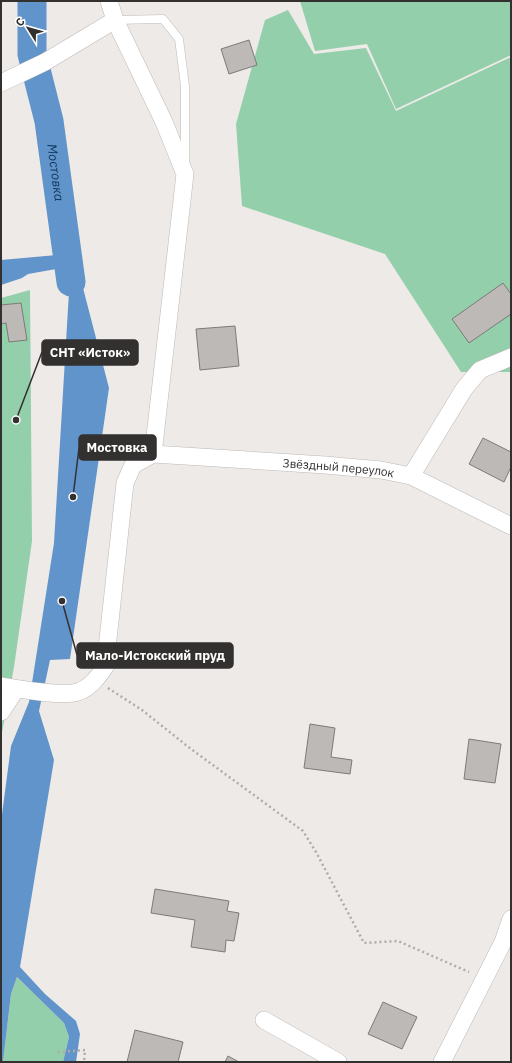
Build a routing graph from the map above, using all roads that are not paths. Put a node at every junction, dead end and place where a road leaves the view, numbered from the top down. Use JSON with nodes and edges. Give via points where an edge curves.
{"nodes":[{"id":1,"x":109,"y":1,"type":"edge"},
{"id":2,"x":115,"y":20,"type":"junction"},
{"id":3,"x":1,"y":82,"type":"edge"},
{"id":4,"x":185,"y":174,"type":"junction"},
{"id":5,"x":511,"y":356,"type":"edge"},
{"id":6,"x":153,"y":454,"type":"junction"},
{"id":7,"x":411,"y":476,"type":"junction"},
{"id":8,"x":511,"y":526,"type":"edge"},
{"id":9,"x":14,"y":688,"type":"edge"},
{"id":10,"x":1,"y":712,"type":"edge"},
{"id":11,"x":511,"y":919,"type":"edge"},
{"id":12,"x":264,"y":1020,"type":"dead end"},
{"id":13,"x":338,"y":1062,"type":"edge"},
{"id":14,"x":442,"y":1062,"type":"edge"}],
"edges":[{"from":1,"to":2,"type":"street"},
{"from":2,"to":3,"type":"street","via":[[45,62]]},
{"from":2,"to":4,"type":"street","via":[[164,122]]},
{"from":2,"to":4,"type":"lane","via":[[163,19],[179,39],[185,86]]},
{"from":4,"to":6,"type":"street"},
{"from":5,"to":7,"type":"street","via":[[480,370],[464,389]]},
{"from":6,"to":7,"type":"street","name":"Звёздный переулок","via":[[325,465],[381,470]]},
{"from":6,"to":9,"type":"street","via":[[133,464],[125,483],[105,667],[96,680],[78,692],[56,693]]},
{"from":7,"to":8,"type":"street","name":"Звёздный переулок"},
{"from":9,"to":10,"type":"street"},
{"from":11,"to":14,"type":"street","via":[[503,942]]},
{"from":12,"to":13,"type":"street"}]}
